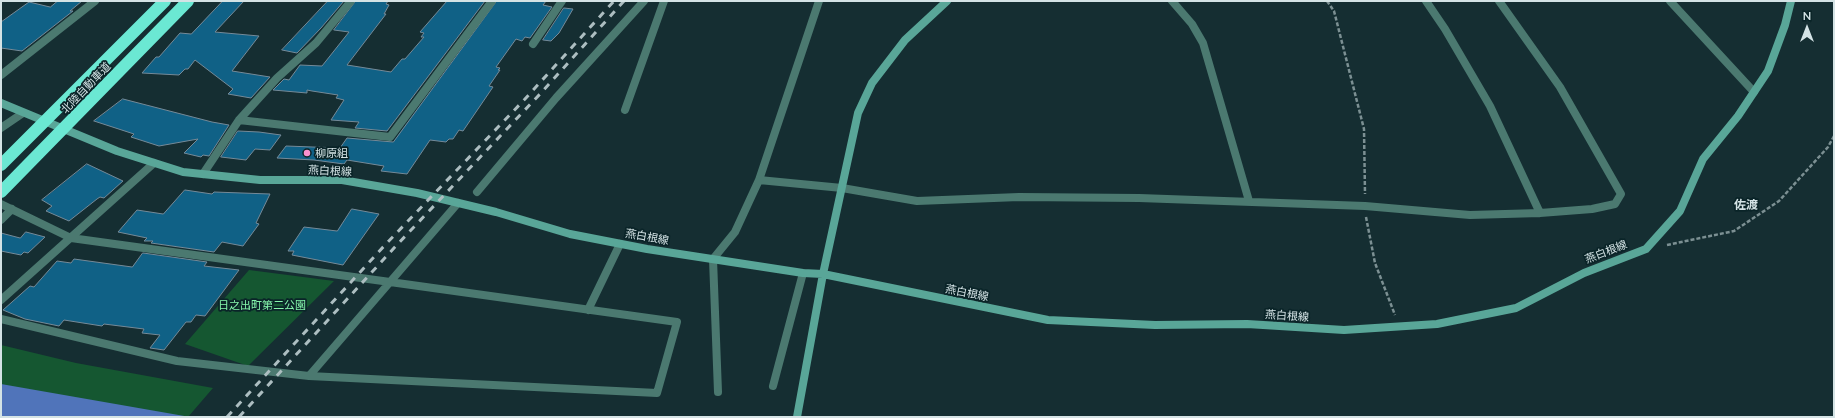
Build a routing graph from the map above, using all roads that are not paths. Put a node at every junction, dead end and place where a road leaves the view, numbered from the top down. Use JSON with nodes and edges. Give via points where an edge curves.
{"nodes":[{"id":1,"x":95,"y":1,"type":"edge"},
{"id":2,"x":165,"y":1,"type":"edge"},
{"id":3,"x":188,"y":1,"type":"edge"},
{"id":4,"x":351,"y":1,"type":"edge"},
{"id":5,"x":492,"y":1,"type":"edge"},
{"id":6,"x":562,"y":1,"type":"edge"},
{"id":7,"x":644,"y":1,"type":"edge"},
{"id":8,"x":664,"y":1,"type":"edge"},
{"id":9,"x":819,"y":1,"type":"edge"},
{"id":10,"x":947,"y":1,"type":"edge"},
{"id":11,"x":1172,"y":1,"type":"edge"},
{"id":12,"x":1426,"y":1,"type":"edge"},
{"id":13,"x":1499,"y":1,"type":"edge"},
{"id":14,"x":1670,"y":1,"type":"edge"},
{"id":15,"x":1791,"y":1,"type":"edge"},
{"id":16,"x":533,"y":44,"type":"dead end"},
{"id":17,"x":1,"y":75,"type":"edge"},
{"id":18,"x":1754,"y":92,"type":"junction"},
{"id":19,"x":1,"y":103,"type":"edge"},
{"id":20,"x":625,"y":110,"type":"dead end"},
{"id":21,"x":23,"y":112,"type":"junction"},
{"id":22,"x":239,"y":120,"type":"junction"},
{"id":23,"x":1,"y":128,"type":"edge"},
{"id":24,"x":154,"y":163,"type":"junction"},
{"id":25,"x":1,"y":165,"type":"edge"},
{"id":26,"x":202,"y":174,"type":"junction"},
{"id":27,"x":759,"y":180,"type":"junction"},
{"id":28,"x":842,"y":188,"type":"junction"},
{"id":29,"x":1,"y":192,"type":"edge"},
{"id":30,"x":477,"y":192,"type":"dead end"},
{"id":31,"x":1249,"y":201,"type":"junction"},
{"id":32,"x":458,"y":203,"type":"junction"},
{"id":33,"x":1,"y":204,"type":"edge"},
{"id":34,"x":12,"y":209,"type":"junction"},
{"id":35,"x":1540,"y":213,"type":"junction"},
{"id":36,"x":1,"y":220,"type":"edge"},
{"id":37,"x":71,"y":238,"type":"junction"},
{"id":38,"x":620,"y":244,"type":"junction"},
{"id":39,"x":713,"y":259,"type":"junction"},
{"id":40,"x":802,"y":273,"type":"junction"},
{"id":41,"x":823,"y":274,"type":"junction"},
{"id":42,"x":389,"y":283,"type":"junction"},
{"id":43,"x":1,"y":300,"type":"edge"},
{"id":44,"x":588,"y":310,"type":"junction"},
{"id":45,"x":1,"y":319,"type":"edge"},
{"id":46,"x":309,"y":376,"type":"junction"},
{"id":47,"x":773,"y":386,"type":"dead end"},
{"id":48,"x":718,"y":392,"type":"dead end"},
{"id":49,"x":797,"y":417,"type":"edge"}],
"edges":[{"from":1,"to":17,"type":"street"},
{"from":2,"to":25,"type":"highway","name":"北陸自動車道","bridge":true},
{"from":3,"to":29,"type":"highway","name":"北陸自動車道","bridge":true},
{"from":4,"to":22,"type":"street","via":[[316,43],[277,78]]},
{"from":5,"to":22,"type":"street","via":[[390,137]]},
{"from":6,"to":16,"type":"street"},
{"from":7,"to":30,"type":"street","via":[[556,98]]},
{"from":8,"to":20,"type":"street"},
{"from":9,"to":27,"type":"street"},
{"from":10,"to":28,"type":"main road","via":[[905,40],[872,83],[858,113]]},
{"from":11,"to":31,"type":"street","via":[[1192,24],[1203,43]]},
{"from":12,"to":35,"type":"street","via":[[1490,106]]},
{"from":13,"to":35,"type":"street","via":[[1560,87],[1621,194],[1615,204],[1592,209]]},
{"from":14,"to":18,"type":"street"},
{"from":15,"to":18,"type":"main road","name":"燕白根線","via":[[1768,71]]},
{"from":18,"to":41,"type":"main road","name":"燕白根線","via":[[1703,159],[1680,211],[1646,248],[1584,273],[1516,308],[1437,324],[1344,330],[1247,324],[1155,325],[1048,320]]},
{"from":19,"to":21,"type":"main road","name":"燕白根線"},
{"from":21,"to":23,"type":"street"},
{"from":21,"to":24,"type":"main road","name":"燕白根線","via":[[117,151]]},
{"from":22,"to":26,"type":"street"},
{"from":24,"to":26,"type":"main road","name":"燕白根線","via":[[183,172]]},
{"from":24,"to":37,"type":"street"},
{"from":26,"to":32,"type":"main road","name":"燕白根線","via":[[260,180],[342,180]]},
{"from":27,"to":28,"type":"street"},
{"from":27,"to":39,"type":"street","via":[[735,232]]},
{"from":28,"to":31,"type":"street","via":[[917,201],[1019,197]]},
{"from":28,"to":41,"type":"main road"},
{"from":31,"to":35,"type":"street","via":[[1470,214]]},
{"from":32,"to":38,"type":"main road","name":"燕白根線","via":[[570,234]]},
{"from":32,"to":42,"type":"street"},
{"from":33,"to":34,"type":"street"},
{"from":34,"to":36,"type":"street"},
{"from":34,"to":37,"type":"street"},
{"from":37,"to":42,"type":"street"},
{"from":37,"to":43,"type":"street"},
{"from":38,"to":39,"type":"main road","name":"燕白根線"},
{"from":38,"to":44,"type":"street"},
{"from":39,"to":40,"type":"main road","name":"燕白根線"},
{"from":39,"to":48,"type":"street"},
{"from":40,"to":41,"type":"main road","name":"燕白根線"},
{"from":40,"to":47,"type":"street"},
{"from":41,"to":49,"type":"main road"},
{"from":42,"to":44,"type":"street"},
{"from":42,"to":46,"type":"street"},
{"from":44,"to":46,"type":"street","via":[[677,322],[657,393]]},
{"from":45,"to":46,"type":"street","via":[[177,361]]}]}
